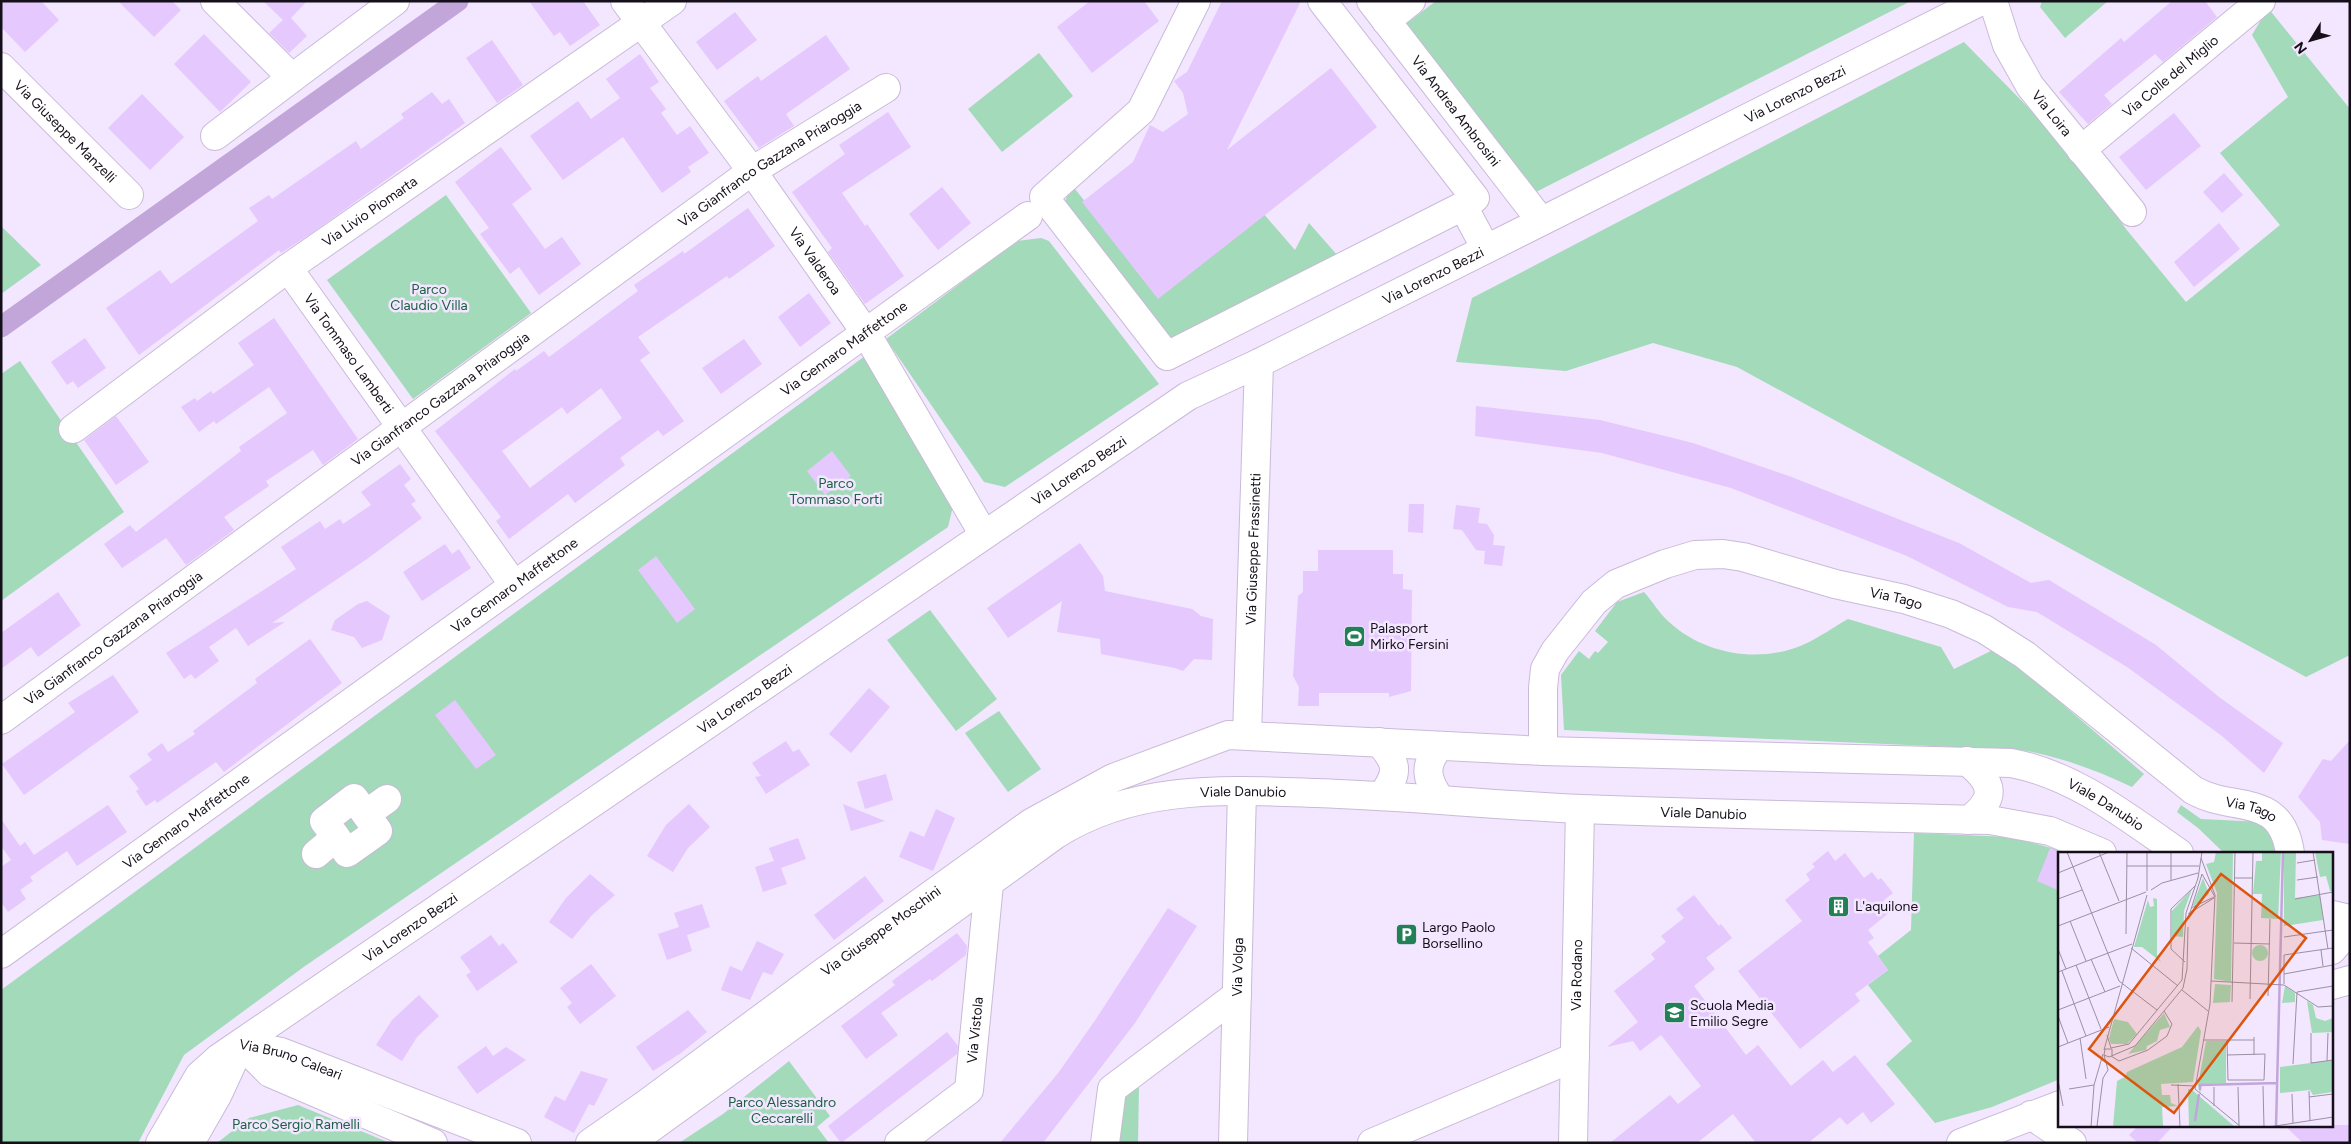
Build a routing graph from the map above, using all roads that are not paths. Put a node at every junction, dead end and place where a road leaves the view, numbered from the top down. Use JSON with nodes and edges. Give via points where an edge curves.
{"nodes":[{"id":1,"x":215,"y":1,"type":"edge"},
{"id":2,"x":395,"y":1,"type":"edge"},
{"id":3,"x":672,"y":1,"type":"edge"},
{"id":4,"x":1196,"y":1,"type":"edge"},
{"id":5,"x":1322,"y":1,"type":"edge"},
{"id":6,"x":1410,"y":1,"type":"edge"},
{"id":7,"x":1981,"y":1,"type":"edge"},
{"id":8,"x":1993,"y":1,"type":"edge"},
{"id":9,"x":2261,"y":1,"type":"edge"},
{"id":10,"x":1379,"y":11,"type":"edge"},
{"id":11,"x":633,"y":12,"type":"edge"},
{"id":12,"x":1,"y":67,"type":"edge"},
{"id":13,"x":292,"y":78,"type":"junction"},
{"id":14,"x":886,"y":88,"type":"dead end"},
{"id":15,"x":215,"y":136,"type":"dead end"},
{"id":16,"x":2081,"y":150,"type":"junction"},
{"id":17,"x":752,"y":171,"type":"junction"},
{"id":18,"x":129,"y":195,"type":"dead end"},
{"id":19,"x":1463,"y":206,"type":"junction"},
{"id":20,"x":2132,"y":212,"type":"dead end"},
{"id":21,"x":1028,"y":216,"type":"dead end"},
{"id":22,"x":1541,"y":221,"type":"junction"},
{"id":23,"x":1486,"y":249,"type":"junction"},
{"id":24,"x":288,"y":268,"type":"junction"},
{"id":25,"x":866,"y":333,"type":"junction"},
{"id":26,"x":1258,"y":363,"type":"junction"},
{"id":27,"x":402,"y":427,"type":"junction"},
{"id":28,"x":73,"y":429,"type":"dead end"},
{"id":29,"x":984,"y":535,"type":"junction"},
{"id":30,"x":514,"y":585,"type":"junction"},
{"id":31,"x":1,"y":720,"type":"edge"},
{"id":32,"x":1247,"y":735,"type":"junction"},
{"id":33,"x":1379,"y":742,"type":"junction"},
{"id":34,"x":1440,"y":746,"type":"junction"},
{"id":35,"x":1188,"y":748,"type":"junction"},
{"id":36,"x":1543,"y":751,"type":"junction"},
{"id":37,"x":1967,"y":762,"type":"junction"},
{"id":38,"x":1202,"y":791,"type":"junction"},
{"id":39,"x":1242,"y":791,"type":"junction"},
{"id":40,"x":1382,"y":796,"type":"junction"},
{"id":41,"x":1440,"y":799,"type":"junction"},
{"id":42,"x":376,"y":806,"type":"dead end"},
{"id":43,"x":1580,"y":809,"type":"junction"},
{"id":44,"x":1969,"y":820,"type":"junction"},
{"id":45,"x":326,"y":846,"type":"dead end"},
{"id":46,"x":2100,"y":852,"type":"edge"},
{"id":47,"x":2178,"y":852,"type":"edge"},
{"id":48,"x":2290,"y":852,"type":"edge"},
{"id":49,"x":989,"y":884,"type":"junction"},
{"id":50,"x":2334,"y":916,"type":"edge"},
{"id":51,"x":2350,"y":919,"type":"edge"},
{"id":52,"x":2350,"y":929,"type":"edge"},
{"id":53,"x":2334,"y":948,"type":"edge"},
{"id":54,"x":1,"y":954,"type":"edge"},
{"id":55,"x":2350,"y":980,"type":"edge"},
{"id":56,"x":2334,"y":984,"type":"edge"},
{"id":57,"x":1237,"y":995,"type":"junction"},
{"id":58,"x":241,"y":1044,"type":"junction"},
{"id":59,"x":1575,"y":1057,"type":"junction"},
{"id":60,"x":2058,"y":1105,"type":"edge"},
{"id":61,"x":2031,"y":1115,"type":"junction"},
{"id":62,"x":160,"y":1143,"type":"edge"},
{"id":63,"x":190,"y":1143,"type":"edge"},
{"id":64,"x":433,"y":1143,"type":"edge"},
{"id":65,"x":517,"y":1143,"type":"edge"},
{"id":66,"x":590,"y":1143,"type":"edge"},
{"id":67,"x":630,"y":1143,"type":"edge"},
{"id":68,"x":899,"y":1143,"type":"edge"},
{"id":69,"x":1104,"y":1143,"type":"edge"},
{"id":70,"x":1233,"y":1143,"type":"edge"},
{"id":71,"x":1372,"y":1143,"type":"edge"},
{"id":72,"x":1573,"y":1143,"type":"edge"},
{"id":73,"x":1961,"y":1143,"type":"edge"},
{"id":74,"x":2072,"y":1143,"type":"edge"}],
"edges":[{"from":1,"to":13,"type":"street"},
{"from":2,"to":13,"type":"street"},
{"from":3,"to":11,"type":"street","name":"Via Livio Piomarta"},
{"from":4,"to":19,"type":"street","via":[[1141,111],[1044,198],[1167,356]]},
{"from":5,"to":19,"type":"street","via":[[1475,198]]},
{"from":6,"to":10,"type":"street"},
{"from":7,"to":22,"type":"street","name":"Via Lorenzo Bezzi"},
{"from":8,"to":16,"type":"street","name":"Via Loira","via":[[2007,45],[2030,86]]},
{"from":9,"to":16,"type":"street","name":"Via Colle del Miglio"},
{"from":10,"to":22,"type":"street","name":"Via Andrea Ambrosini"},
{"from":11,"to":17,"type":"street","name":"Via Valderoa"},
{"from":11,"to":24,"type":"street","name":"Via Livio Piomarta"},
{"from":12,"to":18,"type":"street","name":"Via Giuseppe Manzelli"},
{"from":13,"to":15,"type":"street"},
{"from":14,"to":17,"type":"street","name":"Via Gianfranco Gazzana Priaroggia"},
{"from":16,"to":20,"type":"street","name":"Via Loira"},
{"from":17,"to":25,"type":"street","name":"Via Valderoa"},
{"from":17,"to":27,"type":"street","name":"Via Gianfranco Gazzana Priaroggia"},
{"from":19,"to":23,"type":"street"},
{"from":21,"to":25,"type":"street","name":"Via Gennaro Maffettone"},
{"from":22,"to":23,"type":"street","name":"Via Lorenzo Bezzi"},
{"from":23,"to":26,"type":"street","name":"Via Lorenzo Bezzi"},
{"from":24,"to":27,"type":"street","name":"Via Tommaso Lamberti"},
{"from":24,"to":28,"type":"street","name":"Via Livio Piomarta"},
{"from":25,"to":29,"type":"street","name":"Via Valderoa"},
{"from":25,"to":30,"type":"street","name":"Via Gennaro Maffettone"},
{"from":26,"to":29,"type":"street","name":"Via Lorenzo Bezzi","via":[[1188,396]]},
{"from":26,"to":32,"type":"street","name":"Via Giuseppe Frassinetti"},
{"from":27,"to":30,"type":"street","name":"Via Tommaso Lamberti"},
{"from":27,"to":31,"type":"street","name":"Via Gianfranco Gazzana Priaroggia"},
{"from":29,"to":58,"type":"street","name":"Via Lorenzo Bezzi"},
{"from":30,"to":54,"type":"street","name":"Via Gennaro Maffettone"},
{"from":32,"to":33,"type":"street","name":"Viale Danubio"},
{"from":32,"to":35,"type":"street","name":"Viale Danubio","via":[[1228,735]]},
{"from":33,"to":34,"type":"street","name":"Viale Danubio"},
{"from":33,"to":40,"type":"street","via":[[1391,756],[1395,768]]},
{"from":34,"to":36,"type":"street","name":"Viale Danubio"},
{"from":34,"to":41,"type":"street","via":[[1431,757],[1427,773],[1431,787]]},
{"from":35,"to":38,"type":"street","name":"Viale Danubio","via":[[1182,770]]},
{"from":35,"to":66,"type":"street","name":"Via Giuseppe Moschini","via":[[1099,785],[1012,835]]},
{"from":36,"to":37,"type":"street","name":"Viale Danubio"},
{"from":36,"to":48,"type":"street","name":"Via Tago","via":[[1542,688],[1545,669],[1555,651],[1601,595],[1624,580],[1681,558],[1713,553],[1733,555],[1804,576],[1909,600],[1951,614],[1994,634],[2033,661],[2193,790],[2214,800],[2248,804],[2265,810],[2283,830]]},
{"from":37,"to":44,"type":"street","via":[[1985,779],[1989,792],[1984,808]]},
{"from":37,"to":47,"type":"street","name":"Viale Danubio","via":[[2011,763],[2052,776],[2100,799]]},
{"from":38,"to":39,"type":"street","name":"Viale Danubio"},
{"from":38,"to":49,"type":"street","name":"Via Giuseppe Moschini","via":[[1150,797],[1098,812],[1054,835]]},
{"from":39,"to":40,"type":"street","name":"Viale Danubio"},
{"from":39,"to":57,"type":"street","name":"Via Volga"},
{"from":40,"to":41,"type":"street","name":"Viale Danubio"},
{"from":41,"to":43,"type":"street","name":"Viale Danubio"},
{"from":42,"to":45,"type":"street","via":[[378,831],[347,853]]},
{"from":43,"to":44,"type":"street","name":"Viale Danubio"},
{"from":43,"to":59,"type":"street","name":"Via Rodano"},
{"from":44,"to":46,"type":"street","name":"Viale Danubio","via":[[2000,820],[2034,827]]},
{"from":49,"to":67,"type":"street","name":"Via Giuseppe Moschini"},
{"from":49,"to":68,"type":"street","name":"Via Vistola","via":[[969,1090]]},
{"from":50,"to":51,"type":"street"},
{"from":52,"to":53,"type":"street"},
{"from":55,"to":56,"type":"street"},
{"from":57,"to":69,"type":"street","via":[[1112,1089]]},
{"from":57,"to":70,"type":"street","name":"Via Volga"},
{"from":58,"to":62,"type":"street","name":"Via Lorenzo Bezzi","via":[[199,1076]]},
{"from":58,"to":63,"type":"street"},
{"from":58,"to":64,"type":"street","name":"Via Bruno Caleari","via":[[270,1073]]},
{"from":58,"to":65,"type":"street","name":"Via Bruno Caleari","via":[[281,1052]]},
{"from":59,"to":71,"type":"street"},
{"from":59,"to":72,"type":"street","name":"Via Rodano"},
{"from":60,"to":61,"type":"street"},
{"from":61,"to":73,"type":"street"},
{"from":61,"to":74,"type":"street"}]}
